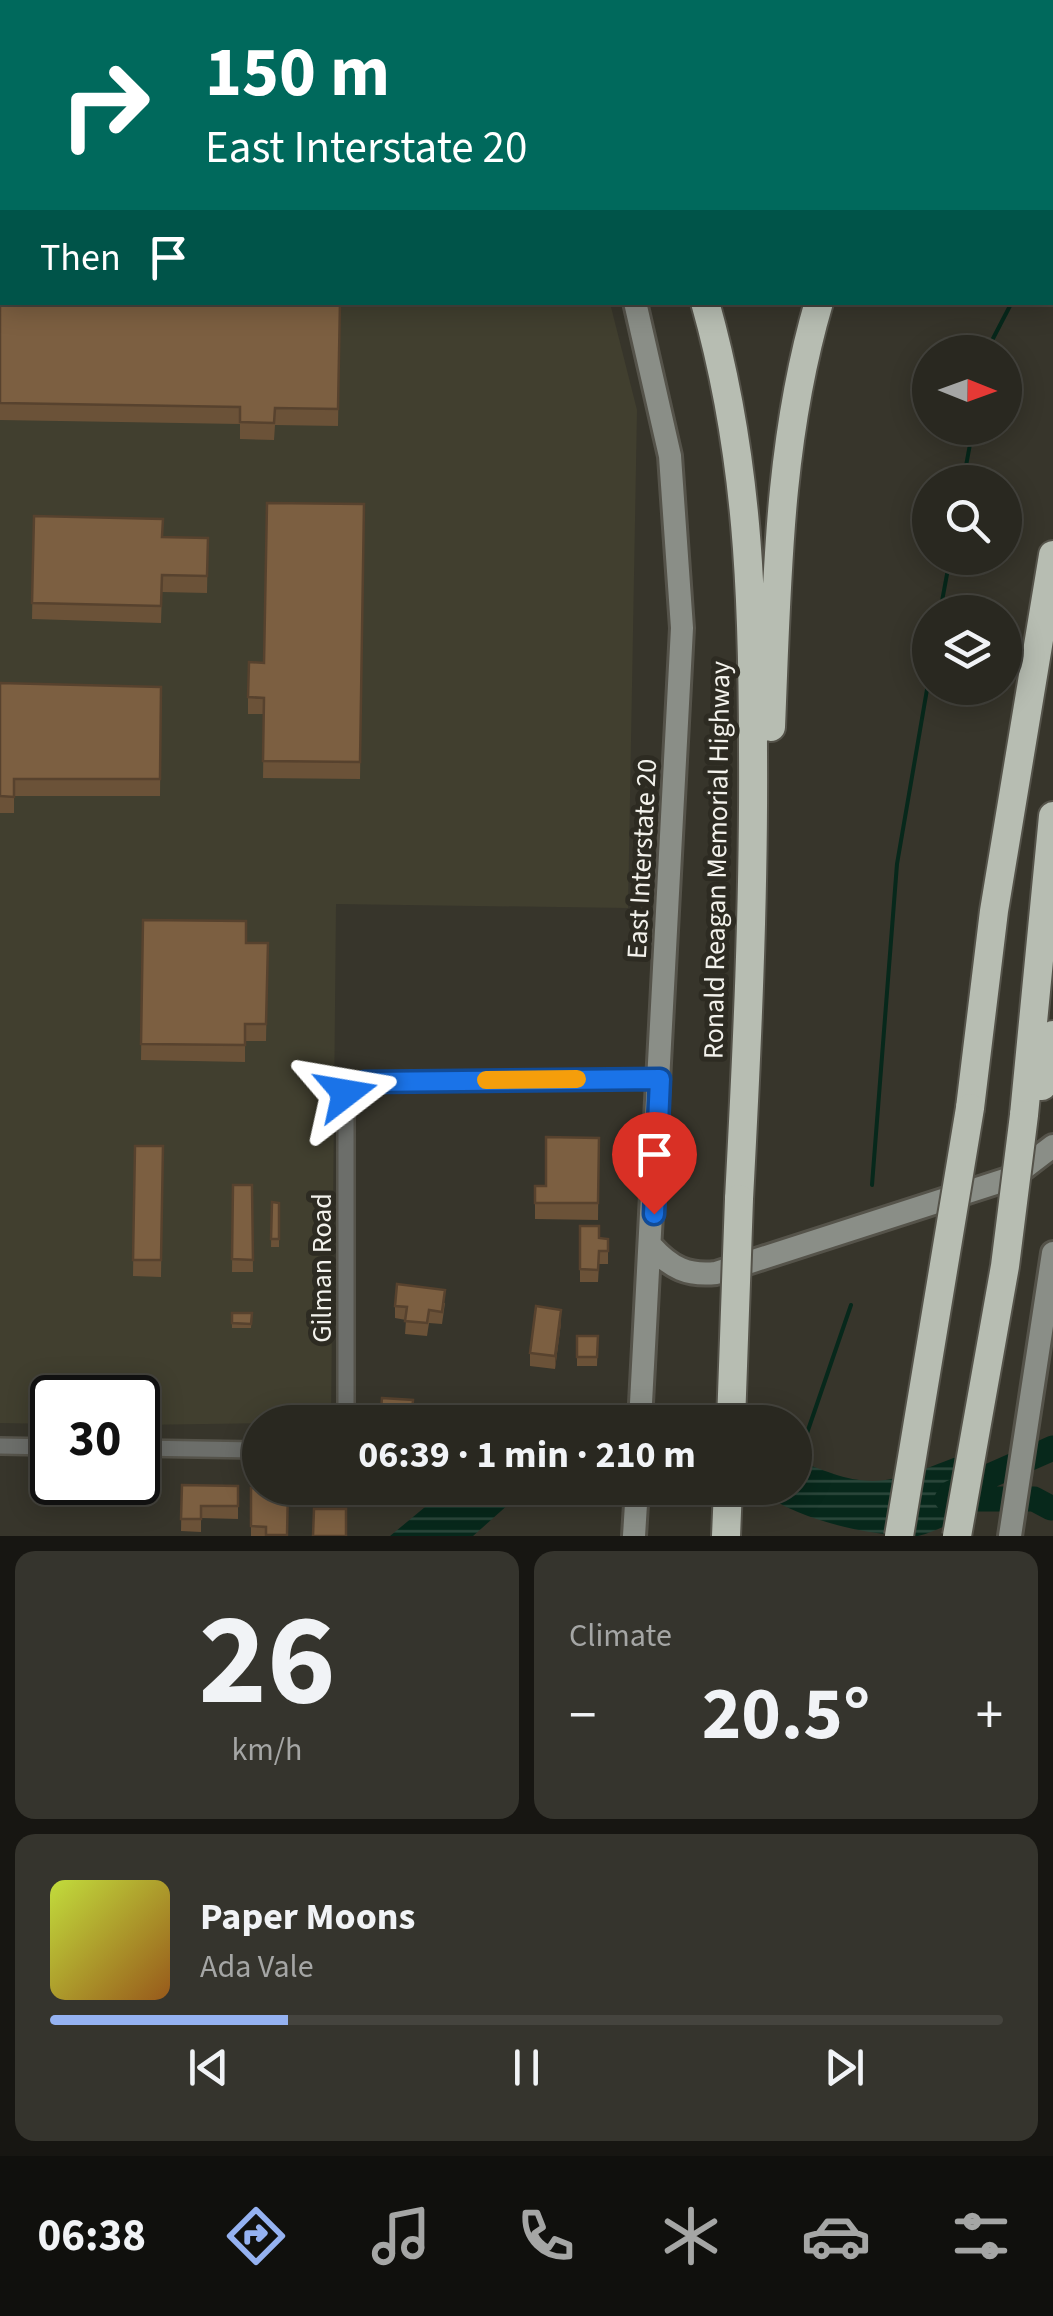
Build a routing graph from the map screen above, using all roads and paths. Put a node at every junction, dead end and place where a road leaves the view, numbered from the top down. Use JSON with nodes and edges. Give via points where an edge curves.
{"nodes":[{"id":1,"x":635,"y":305,"type":"edge"},
{"id":2,"x":707,"y":305,"type":"edge"},
{"id":3,"x":818,"y":305,"type":"edge"},
{"id":4,"x":1053,"y":556,"type":"edge"},
{"id":5,"x":1053,"y":816,"type":"edge"},
{"id":6,"x":754,"y":927,"type":"junction"},
{"id":7,"x":1053,"y":1035,"type":"edge"},
{"id":8,"x":660,"y":1079,"type":"junction"},
{"id":9,"x":1030,"y":1116,"type":"junction"},
{"id":10,"x":1053,"y":1146,"type":"edge"},
{"id":11,"x":652,"y":1247,"type":"junction"},
{"id":12,"x":1053,"y":1253,"type":"edge"},
{"id":13,"x":346,"y":1405,"type":"edge"},
{"id":14,"x":641,"y":1405,"type":"edge"},
{"id":15,"x":732,"y":1405,"type":"edge"},
{"id":16,"x":0,"y":1446,"type":"edge"},
{"id":17,"x":30,"y":1447,"type":"edge"},
{"id":18,"x":160,"y":1448,"type":"edge"},
{"id":19,"x":242,"y":1450,"type":"edge"},
{"id":20,"x":636,"y":1505,"type":"edge"},
{"id":21,"x":727,"y":1505,"type":"edge"},
{"id":22,"x":634,"y":1536,"type":"edge"},
{"id":23,"x":726,"y":1536,"type":"edge"},
{"id":24,"x":899,"y":1536,"type":"edge"},
{"id":25,"x":957,"y":1536,"type":"edge"},
{"id":26,"x":1010,"y":1536,"type":"edge"}],
"edges":[{"from":1,"to":8,"type":"main road","name":"East Interstate 20","via":[[670,456],[682,576]]},
{"from":2,"to":6,"type":"highway","name":"Ronald Reagan Memorial Highway","via":[[748,524]]},
{"from":3,"to":6,"type":"highway","via":[[782,485]]},
{"from":4,"to":24,"type":"highway","bridge":true},
{"from":5,"to":9,"type":"highway"},
{"from":6,"to":15,"type":"highway","name":"Ronald Reagan Memorial Highway","bridge":true},
{"from":7,"to":9,"type":"highway"},
{"from":8,"to":11,"type":"main road","name":"East Interstate 20"},
{"from":8,"to":13,"type":"street","name":"Gilman Road","via":[[364,1082],[346,1093]]},
{"from":9,"to":25,"type":"highway","bridge":true},
{"from":10,"to":11,"type":"main road","via":[[1011,1178],[716,1272],[687,1273]]},
{"from":11,"to":14,"type":"main road","name":"East Interstate 20"},
{"from":12,"to":26,"type":"main road"},
{"from":16,"to":17,"type":"street"},
{"from":18,"to":19,"type":"street"},
{"from":20,"to":22,"type":"main road"},
{"from":21,"to":23,"type":"highway"}]}
